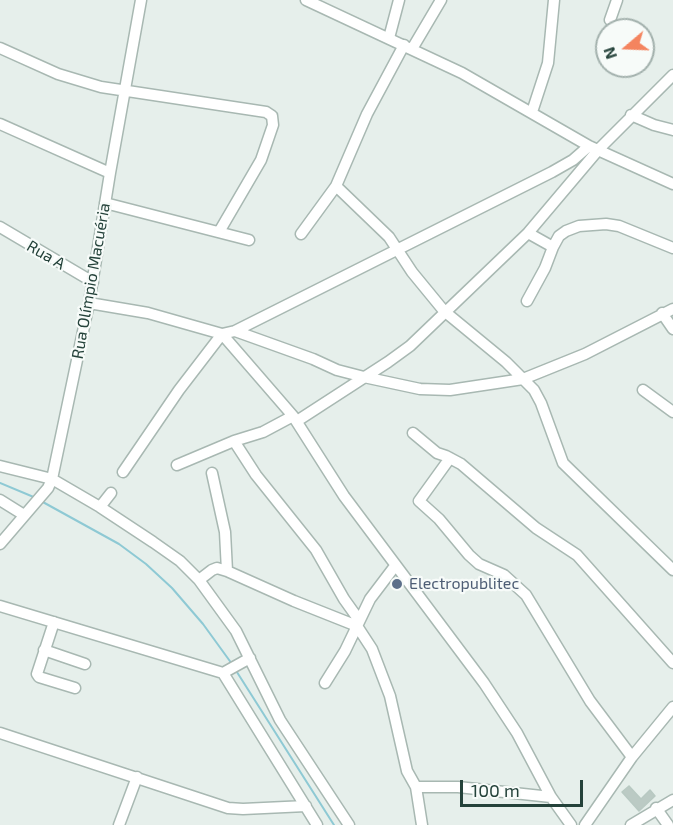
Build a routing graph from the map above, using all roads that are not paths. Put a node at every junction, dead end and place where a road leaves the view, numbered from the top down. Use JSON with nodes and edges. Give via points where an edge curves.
{"nodes":[{"id":1,"x":141,"y":0,"type":"edge"},
{"id":2,"x":306,"y":0,"type":"edge"},
{"id":3,"x":399,"y":0,"type":"edge"},
{"id":4,"x":441,"y":0,"type":"edge"},
{"id":5,"x":554,"y":0,"type":"edge"},
{"id":6,"x":617,"y":0,"type":"edge"},
{"id":7,"x":327,"y":4,"type":"edge"},
{"id":8,"x":611,"y":18,"type":"edge"},
{"id":9,"x":389,"y":38,"type":"junction"},
{"id":10,"x":408,"y":47,"type":"junction"},
{"id":11,"x":0,"y":48,"type":"edge"},
{"id":12,"x":673,"y":75,"type":"edge"},
{"id":13,"x":125,"y":90,"type":"junction"},
{"id":14,"x":532,"y":112,"type":"junction"},
{"id":15,"x":631,"y":115,"type":"junction"},
{"id":16,"x":0,"y":124,"type":"edge"},
{"id":17,"x":673,"y":130,"type":"edge"},
{"id":18,"x":594,"y":148,"type":"junction"},
{"id":19,"x":110,"y":173,"type":"junction"},
{"id":20,"x":673,"y":184,"type":"edge"},
{"id":21,"x":336,"y":186,"type":"junction"},
{"id":22,"x":105,"y":203,"type":"junction"},
{"id":23,"x":0,"y":227,"type":"edge"},
{"id":24,"x":219,"y":232,"type":"junction"},
{"id":25,"x":528,"y":233,"type":"junction"},
{"id":26,"x":301,"y":234,"type":"dead end"},
{"id":27,"x":249,"y":240,"type":"dead end"},
{"id":28,"x":553,"y":247,"type":"junction"},
{"id":29,"x":673,"y":248,"type":"edge"},
{"id":30,"x":398,"y":250,"type":"junction"},
{"id":31,"x":93,"y":282,"type":"junction"},
{"id":32,"x":527,"y":300,"type":"dead end"},
{"id":33,"x":89,"y":303,"type":"junction"},
{"id":34,"x":444,"y":311,"type":"junction"},
{"id":35,"x":668,"y":311,"type":"edge"},
{"id":36,"x":673,"y":329,"type":"edge"},
{"id":37,"x":235,"y":331,"type":"junction"},
{"id":38,"x":222,"y":334,"type":"junction"},
{"id":39,"x":364,"y":377,"type":"junction"},
{"id":40,"x":523,"y":379,"type":"junction"},
{"id":41,"x":643,"y":390,"type":"dead end"},
{"id":42,"x":673,"y":412,"type":"edge"},
{"id":43,"x":295,"y":419,"type":"junction"},
{"id":44,"x":413,"y":434,"type":"dead end"},
{"id":45,"x":234,"y":441,"type":"junction"},
{"id":46,"x":450,"y":458,"type":"junction"},
{"id":47,"x":177,"y":465,"type":"dead end"},
{"id":48,"x":0,"y":466,"type":"edge"},
{"id":49,"x":123,"y":472,"type":"dead end"},
{"id":50,"x":212,"y":473,"type":"dead end"},
{"id":51,"x":50,"y":484,"type":"junction"},
{"id":52,"x":111,"y":493,"type":"dead end"},
{"id":53,"x":0,"y":500,"type":"edge"},
{"id":54,"x":100,"y":507,"type":"junction"},
{"id":55,"x":26,"y":513,"type":"junction"},
{"id":56,"x":0,"y":544,"type":"edge"},
{"id":57,"x":395,"y":566,"type":"junction"},
{"id":58,"x":673,"y":570,"type":"edge"},
{"id":59,"x":227,"y":571,"type":"junction"},
{"id":60,"x":199,"y":580,"type":"junction"},
{"id":61,"x":0,"y":606,"type":"edge"},
{"id":62,"x":54,"y":622,"type":"junction"},
{"id":63,"x":358,"y":623,"type":"junction"},
{"id":64,"x":44,"y":650,"type":"junction"},
{"id":65,"x":250,"y":658,"type":"junction"},
{"id":66,"x":673,"y":663,"type":"edge"},
{"id":67,"x":86,"y":664,"type":"dead end"},
{"id":68,"x":223,"y":673,"type":"junction"},
{"id":69,"x":325,"y":684,"type":"dead end"},
{"id":70,"x":75,"y":688,"type":"dead end"},
{"id":71,"x":673,"y":707,"type":"edge"},
{"id":72,"x":0,"y":733,"type":"edge"},
{"id":73,"x":632,"y":757,"type":"junction"},
{"id":74,"x":136,"y":777,"type":"junction"},
{"id":75,"x":416,"y":787,"type":"junction"},
{"id":76,"x":551,"y":797,"type":"junction"},
{"id":77,"x":673,"y":800,"type":"edge"},
{"id":78,"x":306,"y":806,"type":"junction"},
{"id":79,"x":656,"y":808,"type":"junction"},
{"id":80,"x":119,"y":825,"type":"edge"},
{"id":81,"x":317,"y":825,"type":"edge"},
{"id":82,"x":349,"y":825,"type":"edge"},
{"id":83,"x":422,"y":825,"type":"edge"},
{"id":84,"x":570,"y":825,"type":"edge"},
{"id":85,"x":585,"y":825,"type":"edge"},
{"id":86,"x":631,"y":825,"type":"edge"},
{"id":87,"x":668,"y":825,"type":"edge"}],
"edges":[{"from":1,"to":13,"type":"street","name":"Rua Olímpio Macuéria"},
{"from":2,"to":7,"type":"street"},
{"from":3,"to":9,"type":"street"},
{"from":4,"to":10,"type":"street"},
{"from":5,"to":14,"type":"street","via":[[548,63]]},
{"from":6,"to":8,"type":"street"},
{"from":7,"to":9,"type":"street"},
{"from":9,"to":10,"type":"street"},
{"from":10,"to":14,"type":"street"},
{"from":10,"to":21,"type":"street","via":[[367,114]]},
{"from":11,"to":13,"type":"street","via":[[58,74]]},
{"from":12,"to":15,"type":"street"},
{"from":13,"to":19,"type":"street","name":"Rua Olímpio Macuéria"},
{"from":13,"to":24,"type":"street","via":[[272,116],[273,125],[261,160]]},
{"from":14,"to":18,"type":"street"},
{"from":15,"to":17,"type":"street"},
{"from":15,"to":18,"type":"street"},
{"from":16,"to":19,"type":"street"},
{"from":18,"to":20,"type":"street"},
{"from":18,"to":25,"type":"street"},
{"from":18,"to":30,"type":"street"},
{"from":19,"to":22,"type":"street","name":"Rua Olímpio Macuéria"},
{"from":21,"to":26,"type":"street"},
{"from":21,"to":30,"type":"street","via":[[375,221]]},
{"from":22,"to":24,"type":"street"},
{"from":22,"to":31,"type":"street","name":"Rua Olímpio Macuéria"},
{"from":23,"to":31,"type":"street","name":"Rua A"},
{"from":24,"to":27,"type":"street"},
{"from":25,"to":28,"type":"street"},
{"from":25,"to":34,"type":"street"},
{"from":28,"to":29,"type":"street","via":[[566,231],[606,224]]},
{"from":28,"to":32,"type":"street"},
{"from":30,"to":34,"type":"street"},
{"from":30,"to":37,"type":"street"},
{"from":31,"to":33,"type":"street","name":"Rua Olímpio Macuéria"},
{"from":33,"to":38,"type":"street","via":[[148,313]]},
{"from":33,"to":51,"type":"street","name":"Rua Olímpio Macuéria"},
{"from":34,"to":39,"type":"street","via":[[410,346]]},
{"from":34,"to":40,"type":"street"},
{"from":35,"to":36,"type":"street"},
{"from":35,"to":40,"type":"street","via":[[611,342]]},
{"from":37,"to":38,"type":"street"},
{"from":37,"to":39,"type":"street"},
{"from":38,"to":43,"type":"street"},
{"from":38,"to":49,"type":"street"},
{"from":39,"to":40,"type":"street","via":[[420,389],[450,390]]},
{"from":39,"to":43,"type":"street"},
{"from":40,"to":58,"type":"street","via":[[541,403],[563,463]]},
{"from":41,"to":42,"type":"street"},
{"from":43,"to":45,"type":"street"},
{"from":43,"to":57,"type":"street"},
{"from":44,"to":46,"type":"street"},
{"from":45,"to":47,"type":"street"},
{"from":45,"to":63,"type":"street","via":[[316,550]]},
{"from":46,"to":66,"type":"street","via":[[536,528],[577,555]]},
{"from":46,"to":73,"type":"street","via":[[419,501],[479,564],[504,575],[526,595],[590,701]]},
{"from":48,"to":51,"type":"street"},
{"from":50,"to":59,"type":"street","via":[[225,532]]},
{"from":51,"to":54,"type":"street"},
{"from":51,"to":55,"type":"street","name":"Rua Olímpio Macuéria"},
{"from":52,"to":54,"type":"street"},
{"from":53,"to":55,"type":"street"},
{"from":54,"to":60,"type":"street","via":[[180,561]]},
{"from":55,"to":56,"type":"street","name":"Rua Olímpio Macuéria"},
{"from":57,"to":63,"type":"street","via":[[370,599]]},
{"from":57,"to":76,"type":"street","via":[[484,683],[517,733]]},
{"from":59,"to":60,"type":"street","via":[[217,568]]},
{"from":59,"to":63,"type":"street","via":[[294,601]]},
{"from":60,"to":65,"type":"street","via":[[236,631]]},
{"from":61,"to":62,"type":"street"},
{"from":62,"to":64,"type":"street"},
{"from":62,"to":68,"type":"street"},
{"from":63,"to":69,"type":"street"},
{"from":63,"to":75,"type":"street","via":[[390,696],[407,771]]},
{"from":64,"to":67,"type":"street"},
{"from":64,"to":70,"type":"street","via":[[39,677]]},
{"from":65,"to":68,"type":"street"},
{"from":65,"to":82,"type":"street","via":[[280,720]]},
{"from":68,"to":78,"type":"street"},
{"from":71,"to":73,"type":"street"},
{"from":72,"to":74,"type":"street"},
{"from":73,"to":85,"type":"street"},
{"from":74,"to":78,"type":"street","via":[[228,808]]},
{"from":74,"to":80,"type":"street"},
{"from":75,"to":76,"type":"street","via":[[458,787]]},
{"from":75,"to":83,"type":"street"},
{"from":76,"to":84,"type":"street"},
{"from":77,"to":79,"type":"street"},
{"from":78,"to":81,"type":"street"},
{"from":79,"to":86,"type":"street"},
{"from":79,"to":87,"type":"street"}]}
